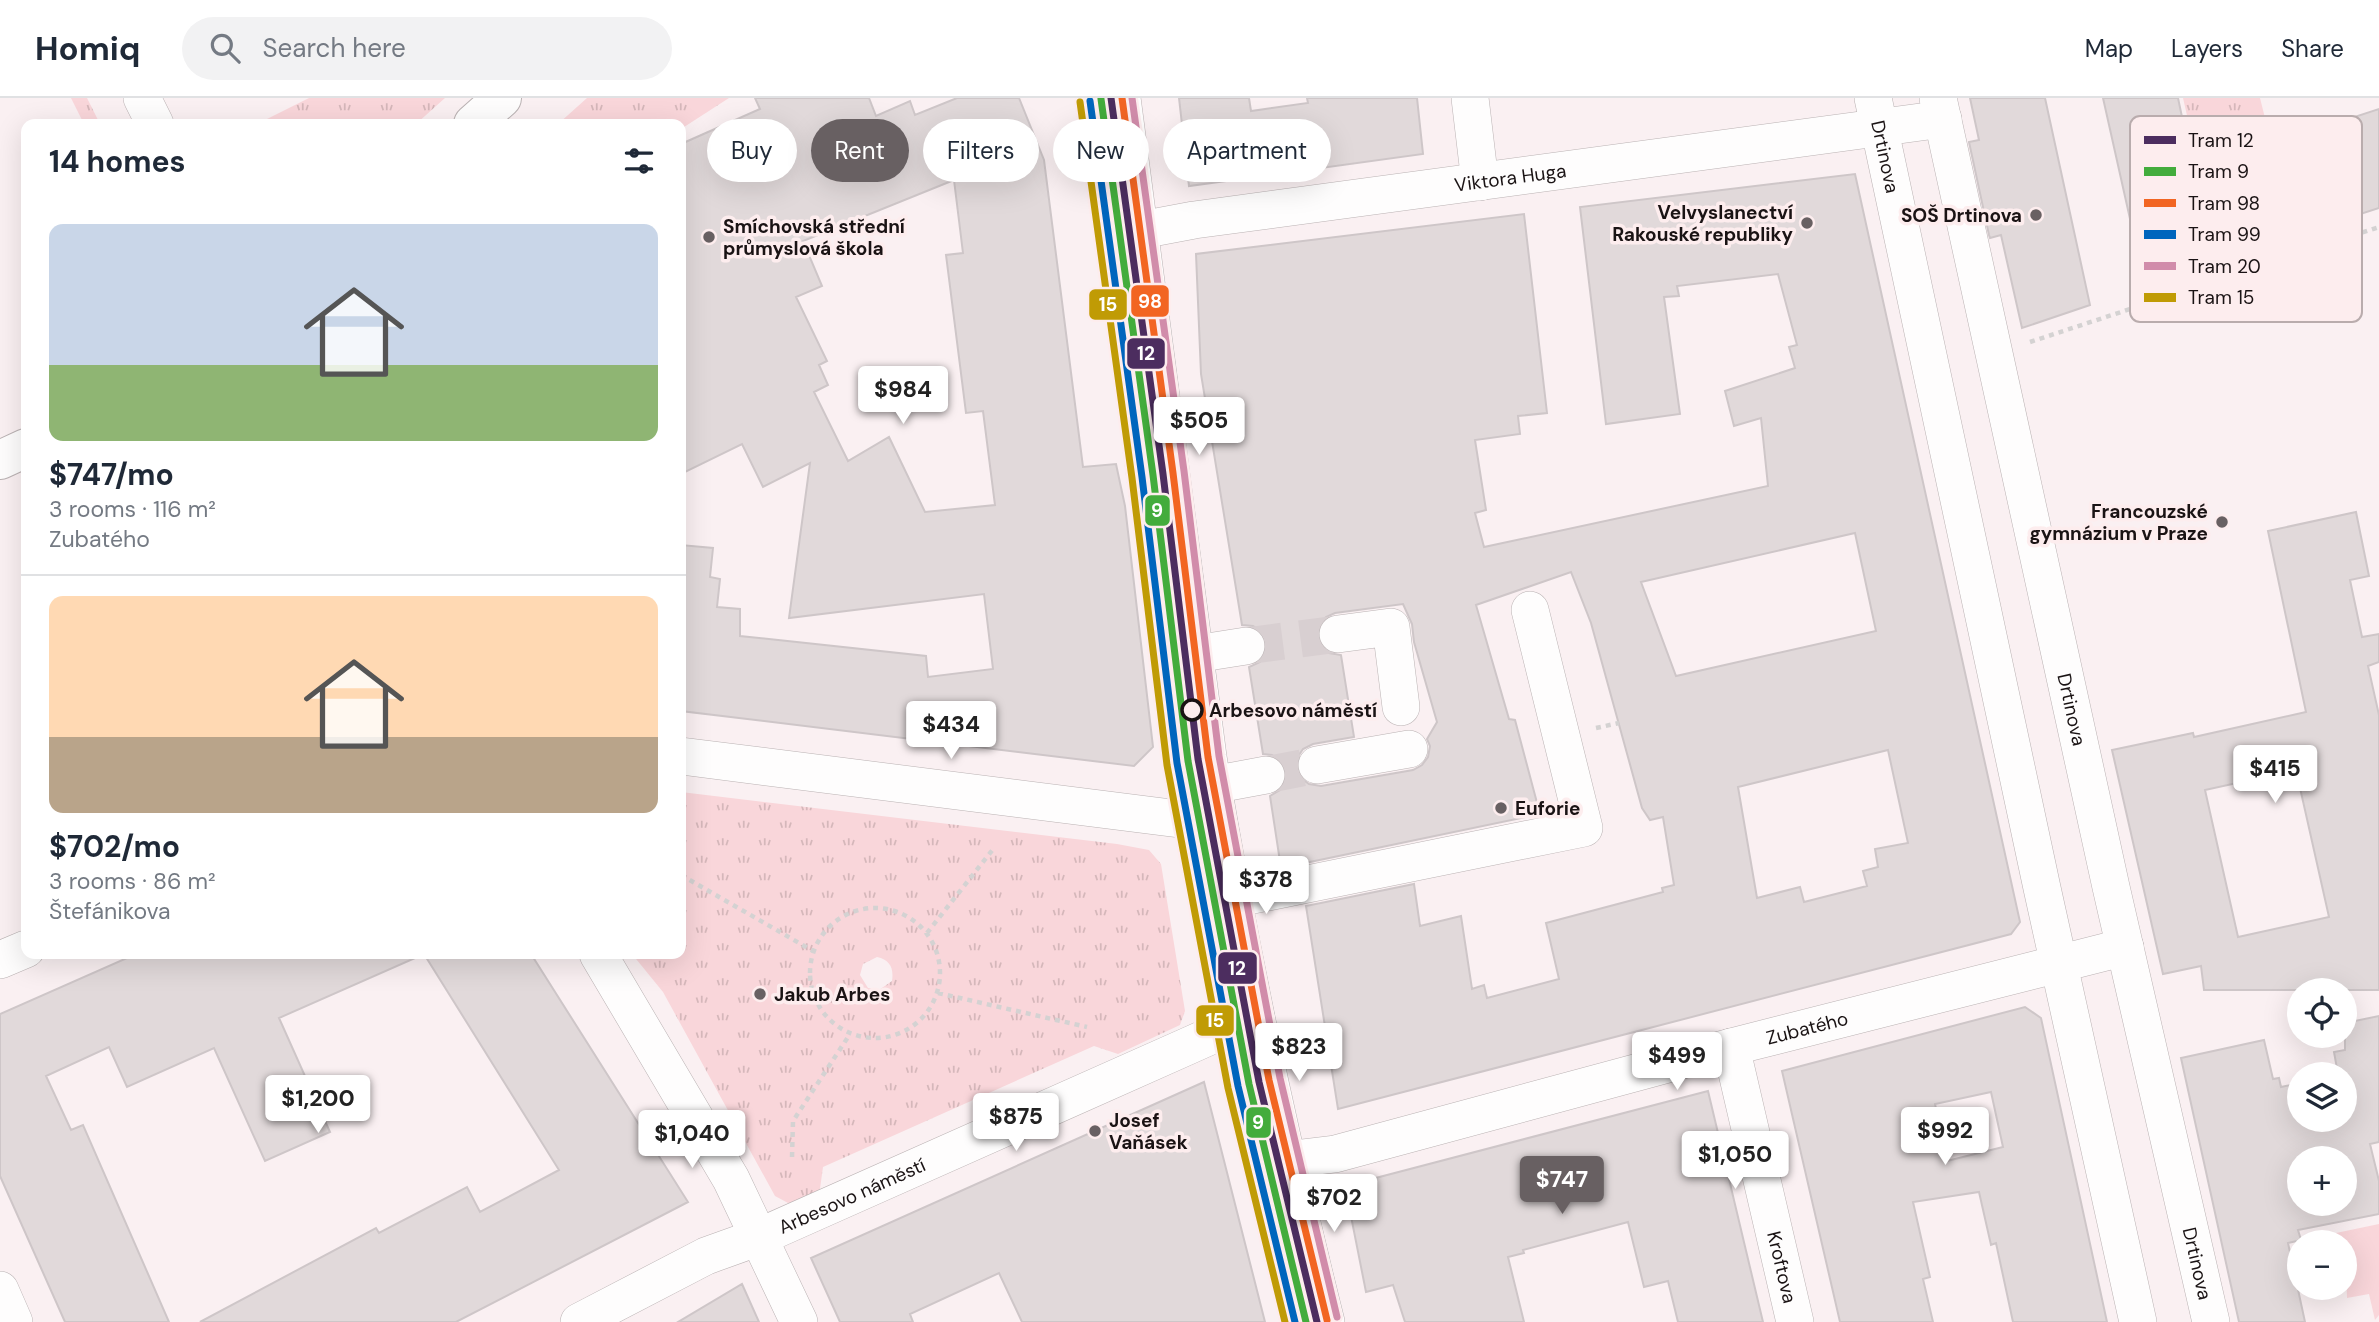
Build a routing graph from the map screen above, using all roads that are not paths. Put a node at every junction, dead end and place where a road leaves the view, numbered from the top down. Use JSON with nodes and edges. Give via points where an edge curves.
{"nodes":[{"id":1,"x":142,"y":98,"type":"edge"},
{"id":2,"x":502,"y":98,"type":"edge"},
{"id":3,"x":1122,"y":98,"type":"edge"},
{"id":4,"x":1470,"y":98,"type":"edge"},
{"id":5,"x":1940,"y":108,"type":"edge"},
{"id":6,"x":1876,"y":112,"type":"edge"},
{"id":7,"x":152,"y":119,"type":"edge"},
{"id":8,"x":479,"y":119,"type":"edge"},
{"id":9,"x":1480,"y":182,"type":"junction"},
{"id":10,"x":1141,"y":230,"type":"junction"},
{"id":11,"x":21,"y":450,"type":"edge"},
{"id":12,"x":0,"y":460,"type":"edge"},
{"id":13,"x":1530,"y":610,"type":"dead end"},
{"id":14,"x":1338,"y":634,"type":"tunnel mouth"},
{"id":15,"x":1246,"y":646,"type":"tunnel mouth"},
{"id":16,"x":1195,"y":654,"type":"junction"},
{"id":17,"x":1401,"y":707,"type":"dead end"},
{"id":18,"x":1409,"y":749,"type":"dead end"},
{"id":19,"x":686,"y":757,"type":"edge"},
{"id":20,"x":1317,"y":765,"type":"tunnel mouth"},
{"id":21,"x":1266,"y":775,"type":"tunnel mouth"},
{"id":22,"x":1212,"y":785,"type":"junction"},
{"id":23,"x":1219,"y":824,"type":"junction"},
{"id":24,"x":1233,"y":899,"type":"junction"},
{"id":25,"x":2125,"y":947,"type":"junction"},
{"id":26,"x":21,"y":950,"type":"edge"},
{"id":27,"x":601,"y":959,"type":"edge"},
{"id":28,"x":0,"y":960,"type":"edge"},
{"id":29,"x":2059,"y":964,"type":"junction"},
{"id":30,"x":1256,"y":1018,"type":"junction"},
{"id":31,"x":1731,"y":1047,"type":"junction"},
{"id":32,"x":1285,"y":1160,"type":"junction"},
{"id":33,"x":759,"y":1237,"type":"junction"},
{"id":34,"x":0,"y":1290,"type":"edge"},
{"id":35,"x":14,"y":1322,"type":"edge"},
{"id":36,"x":579,"y":1322,"type":"edge"},
{"id":37,"x":799,"y":1322,"type":"edge"},
{"id":38,"x":1326,"y":1322,"type":"edge"},
{"id":39,"x":1795,"y":1322,"type":"edge"},
{"id":40,"x":2138,"y":1322,"type":"edge"},
{"id":41,"x":2210,"y":1322,"type":"edge"}],
"edges":[{"from":1,"to":7,"type":"street"},
{"from":2,"to":8,"type":"main road"},
{"from":3,"to":10,"type":"street"},
{"from":4,"to":9,"type":"street"},
{"from":5,"to":6,"type":"street","name":"Viktora Huga"},
{"from":5,"to":25,"type":"street","name":"Drtinova"},
{"from":6,"to":9,"type":"street","name":"Viktora Huga"},
{"from":6,"to":29,"type":"street","name":"Drtinova"},
{"from":9,"to":10,"type":"street","name":"Viktora Huga"},
{"from":10,"to":16,"type":"street"},
{"from":11,"to":12,"type":"main road"},
{"from":13,"to":24,"type":"street","via":[[1584,828]]},
{"from":14,"to":17,"type":"street","via":[[1391,627]]},
{"from":15,"to":16,"type":"street"},
{"from":16,"to":22,"type":"street"},
{"from":18,"to":20,"type":"street"},
{"from":19,"to":23,"type":"street"},
{"from":21,"to":22,"type":"street"},
{"from":22,"to":23,"type":"street"},
{"from":23,"to":24,"type":"street"},
{"from":24,"to":30,"type":"street"},
{"from":25,"to":29,"type":"street","name":"Zubatého"},
{"from":25,"to":41,"type":"street","name":"Drtinova"},
{"from":26,"to":28,"type":"street"},
{"from":27,"to":33,"type":"street","name":"Arbesovo náměstí","via":[[731,1179]]},
{"from":29,"to":31,"type":"street","name":"Zubatého"},
{"from":29,"to":40,"type":"street","name":"Drtinova"},
{"from":30,"to":32,"type":"street"},
{"from":30,"to":33,"type":"street","name":"Arbesovo náměstí"},
{"from":31,"to":32,"type":"street","name":"Zubatého","via":[[1335,1154]]},
{"from":31,"to":39,"type":"street","name":"Kroftova"},
{"from":32,"to":38,"type":"street"},
{"from":33,"to":36,"type":"street","via":[[706,1256]]},
{"from":33,"to":37,"type":"street"},
{"from":34,"to":35,"type":"street"}]}
